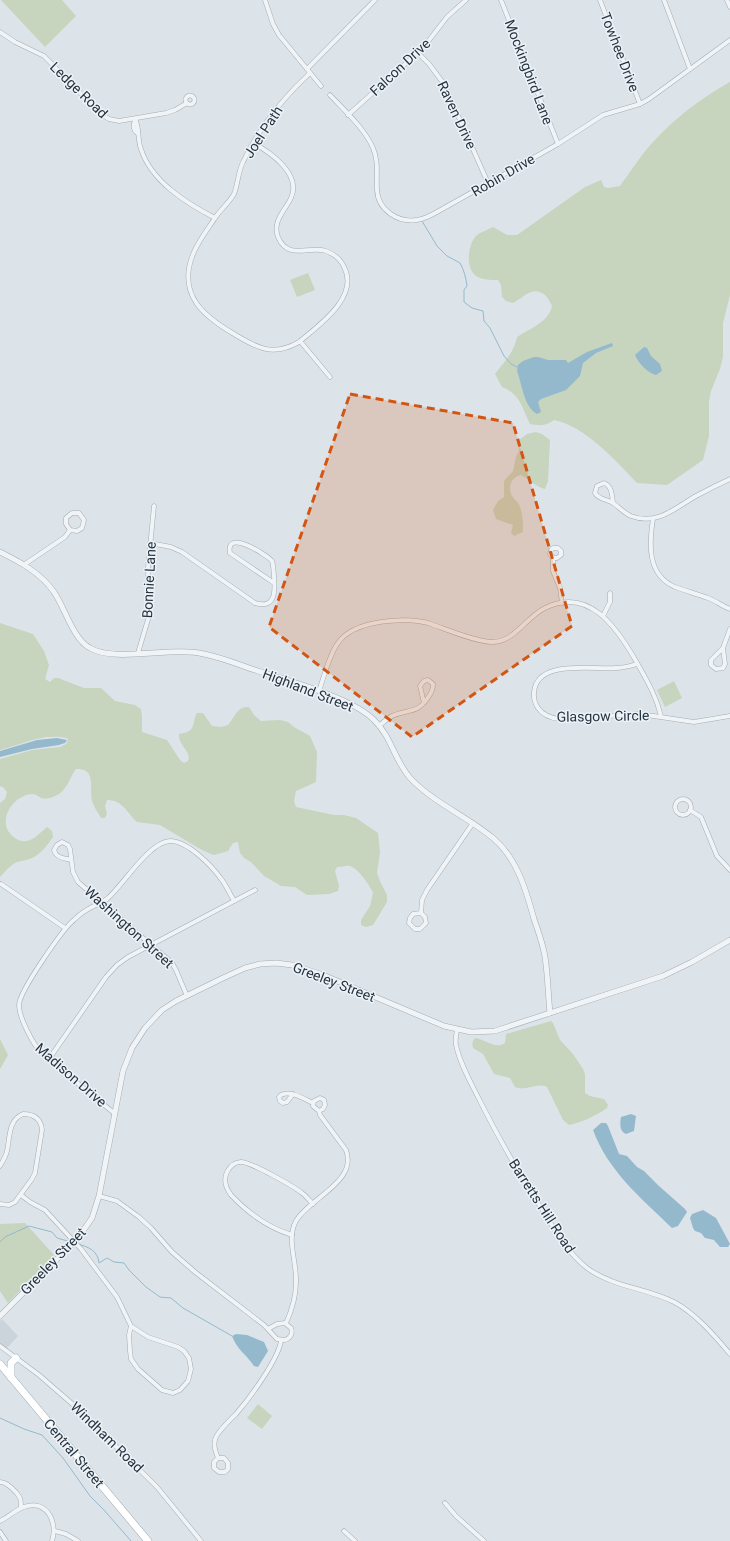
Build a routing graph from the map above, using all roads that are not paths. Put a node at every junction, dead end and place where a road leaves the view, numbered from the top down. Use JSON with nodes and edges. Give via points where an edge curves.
{"nodes":[{"id":1,"x":265,"y":0,"type":"edge"},
{"id":2,"x":375,"y":0,"type":"edge"},
{"id":3,"x":466,"y":0,"type":"edge"},
{"id":4,"x":501,"y":0,"type":"edge"},
{"id":5,"x":600,"y":0,"type":"edge"},
{"id":6,"x":664,"y":0,"type":"edge"},
{"id":7,"x":727,"y":0,"type":"edge"},
{"id":8,"x":730,"y":6,"type":"edge"},
{"id":9,"x":0,"y":32,"type":"edge"},
{"id":10,"x":730,"y":40,"type":"edge"},
{"id":11,"x":418,"y":53,"type":"junction"},
{"id":12,"x":690,"y":70,"type":"junction"},
{"id":13,"x":308,"y":71,"type":"junction"},
{"id":14,"x":321,"y":86,"type":"dead end"},
{"id":15,"x":330,"y":95,"type":"dead end"},
{"id":16,"x":187,"y":103,"type":"dead end"},
{"id":17,"x":640,"y":104,"type":"junction"},
{"id":18,"x":348,"y":115,"type":"junction"},
{"id":19,"x":135,"y":119,"type":"junction"},
{"id":20,"x":253,"y":143,"type":"junction"},
{"id":21,"x":558,"y":144,"type":"junction"},
{"id":22,"x":488,"y":183,"type":"junction"},
{"id":23,"x":215,"y":218,"type":"junction"},
{"id":24,"x":300,"y":341,"type":"junction"},
{"id":25,"x":330,"y":377,"type":"dead end"},
{"id":26,"x":730,"y":480,"type":"edge"},
{"id":27,"x":613,"y":503,"type":"junction"},
{"id":28,"x":154,"y":506,"type":"dead end"},
{"id":29,"x":653,"y":519,"type":"junction"},
{"id":30,"x":70,"y":530,"type":"junction"},
{"id":31,"x":150,"y":542,"type":"junction"},
{"id":32,"x":0,"y":552,"type":"edge"},
{"id":33,"x":553,"y":558,"type":"dead end"},
{"id":34,"x":25,"y":564,"type":"junction"},
{"id":35,"x":274,"y":583,"type":"junction"},
{"id":36,"x":610,"y":593,"type":"dead end"},
{"id":37,"x":562,"y":602,"type":"junction"},
{"id":38,"x":730,"y":609,"type":"edge"},
{"id":39,"x":604,"y":616,"type":"junction"},
{"id":40,"x":730,"y":629,"type":"edge"},
{"id":41,"x":723,"y":648,"type":"junction"},
{"id":42,"x":138,"y":653,"type":"junction"},
{"id":43,"x":638,"y":664,"type":"junction"},
{"id":44,"x":319,"y":691,"type":"junction"},
{"id":45,"x":424,"y":703,"type":"junction"},
{"id":46,"x":661,"y":716,"type":"junction"},
{"id":47,"x":730,"y":716,"type":"edge"},
{"id":48,"x":379,"y":726,"type":"junction"},
{"id":49,"x":690,"y":810,"type":"dead end"},
{"id":50,"x":473,"y":823,"type":"junction"},
{"id":51,"x":71,"y":860,"type":"junction"},
{"id":52,"x":730,"y":870,"type":"edge"},
{"id":53,"x":1,"y":884,"type":"edge"},
{"id":54,"x":255,"y":890,"type":"dead end"},
{"id":55,"x":234,"y":901,"type":"junction"},
{"id":56,"x":101,"y":902,"type":"junction"},
{"id":57,"x":421,"y":913,"type":"junction"},
{"id":58,"x":65,"y":928,"type":"junction"},
{"id":59,"x":730,"y":940,"type":"edge"},
{"id":60,"x":151,"y":945,"type":"junction"},
{"id":61,"x":187,"y":996,"type":"junction"},
{"id":62,"x":550,"y":1013,"type":"junction"},
{"id":63,"x":457,"y":1030,"type":"junction"},
{"id":64,"x":49,"y":1059,"type":"junction"},
{"id":65,"x":293,"y":1094,"type":"dead end"},
{"id":66,"x":313,"y":1103,"type":"junction"},
{"id":67,"x":319,"y":1110,"type":"junction"},
{"id":68,"x":114,"y":1113,"type":"junction"},
{"id":69,"x":0,"y":1166,"type":"edge"},
{"id":70,"x":21,"y":1195,"type":"junction"},
{"id":71,"x":99,"y":1196,"type":"junction"},
{"id":72,"x":0,"y":1204,"type":"edge"},
{"id":73,"x":313,"y":1204,"type":"junction"},
{"id":74,"x":292,"y":1235,"type":"junction"},
{"id":75,"x":74,"y":1243,"type":"junction"},
{"id":76,"x":0,"y":1316,"type":"edge"},
{"id":77,"x":286,"y":1323,"type":"junction"},
{"id":78,"x":132,"y":1326,"type":"junction"},
{"id":79,"x":268,"y":1329,"type":"junction"},
{"id":80,"x":281,"y":1341,"type":"junction"},
{"id":81,"x":0,"y":1346,"type":"edge"},
{"id":82,"x":730,"y":1354,"type":"edge"},
{"id":83,"x":16,"y":1358,"type":"junction"},
{"id":84,"x":0,"y":1364,"type":"edge"},
{"id":85,"x":0,"y":1375,"type":"edge"},
{"id":86,"x":9,"y":1375,"type":"junction"},
{"id":87,"x":218,"y":1458,"type":"dead end"},
{"id":88,"x":0,"y":1482,"type":"edge"},
{"id":89,"x":445,"y":1503,"type":"dead end"},
{"id":90,"x":21,"y":1508,"type":"junction"},
{"id":91,"x":0,"y":1521,"type":"edge"},
{"id":92,"x":55,"y":1531,"type":"junction"},
{"id":93,"x":344,"y":1531,"type":"dead end"},
{"id":94,"x":0,"y":1532,"type":"edge"},
{"id":95,"x":6,"y":1541,"type":"edge"},
{"id":96,"x":52,"y":1541,"type":"edge"},
{"id":97,"x":78,"y":1541,"type":"edge"},
{"id":98,"x":148,"y":1541,"type":"edge"},
{"id":99,"x":201,"y":1541,"type":"edge"},
{"id":100,"x":355,"y":1541,"type":"edge"},
{"id":101,"x":484,"y":1541,"type":"edge"}],
"edges":[{"from":1,"to":13,"type":"street","via":[[279,35]]},
{"from":2,"to":13,"type":"street","name":"Joel Path"},
{"from":3,"to":11,"type":"street","name":"Falcon Drive","via":[[447,16]]},
{"from":4,"to":21,"type":"street","name":"Mockingbird Lane"},
{"from":5,"to":17,"type":"street","name":"Towhee Drive"},
{"from":6,"to":12,"type":"street"},
{"from":7,"to":8,"type":"street"},
{"from":9,"to":19,"type":"street","name":"Ledge Road","via":[[44,56],[105,117],[119,121]]},
{"from":10,"to":12,"type":"street","name":"Robin Drive"},
{"from":11,"to":18,"type":"street","name":"Falcon Drive"},
{"from":11,"to":22,"type":"street","name":"Raven Drive","via":[[430,64],[444,84]]},
{"from":12,"to":17,"type":"street","name":"Robin Drive"},
{"from":13,"to":14,"type":"street"},
{"from":13,"to":20,"type":"street","name":"Joel Path","via":[[282,101]]},
{"from":15,"to":18,"type":"street","name":"Robin Drive"},
{"from":16,"to":19,"type":"street","name":"Ledge Road","via":[[175,110]]},
{"from":17,"to":21,"type":"street","name":"Robin Drive","via":[[602,115]]},
{"from":18,"to":22,"type":"street","name":"Robin Drive","via":[[373,148],[377,164],[378,195],[385,209],[395,217],[410,221],[422,219]]},
{"from":19,"to":23,"type":"street","via":[[135,131],[141,151],[153,171],[175,193]]},
{"from":20,"to":23,"type":"street","name":"Joel Path","via":[[232,196]]},
{"from":20,"to":24,"type":"street","name":"Joel Path","via":[[277,158],[293,182],[291,198],[277,222],[276,230],[280,242],[293,251],[329,252],[336,256],[346,269],[347,285],[338,307]]},
{"from":21,"to":22,"type":"street","name":"Robin Drive"},
{"from":23,"to":24,"type":"street","name":"Joel Path","via":[[195,249],[190,264],[190,288],[196,302],[212,320],[253,346],[269,350],[281,349]]},
{"from":24,"to":25,"type":"street"},
{"from":26,"to":29,"type":"street","via":[[696,496],[670,514]]},
{"from":27,"to":27,"type":"street","via":[[598,497],[595,493],[597,486],[602,483],[609,485]]},
{"from":27,"to":29,"type":"street","via":[[637,518]]},
{"from":28,"to":31,"type":"street","name":"Bonnie Lane"},
{"from":29,"to":38,"type":"street","via":[[650,543],[655,569],[675,587],[709,598]]},
{"from":30,"to":30,"type":"street","via":[[77,531],[83,525],[84,518],[79,513],[72,513],[66,518]]},
{"from":30,"to":34,"type":"street","via":[[65,537]]},
{"from":31,"to":35,"type":"street","via":[[182,552],[255,603],[265,605],[271,601],[275,591]]},
{"from":31,"to":42,"type":"street","name":"Bonnie Lane","via":[[149,616]]},
{"from":32,"to":34,"type":"street","name":"Highland Street"},
{"from":33,"to":37,"type":"street","via":[[553,571]]},
{"from":34,"to":42,"type":"street","name":"Highland Street","via":[[52,590],[78,636],[90,649],[104,653]]},
{"from":35,"to":35,"type":"street","via":[[270,558],[246,544],[232,545],[229,550],[232,555]]},
{"from":36,"to":39,"type":"street","via":[[610,602]]},
{"from":37,"to":39,"type":"street","via":[[582,605]]},
{"from":37,"to":44,"type":"street","via":[[543,608],[516,632],[498,642],[481,640],[416,621],[403,620],[360,627],[337,644]]},
{"from":39,"to":43,"type":"street","via":[[622,637]]},
{"from":40,"to":41,"type":"street"},
{"from":41,"to":41,"type":"street","via":[[725,664],[723,668],[716,670],[711,665],[711,660]]},
{"from":42,"to":44,"type":"street","name":"Highland Street","via":[[198,652]]},
{"from":43,"to":46,"type":"street","via":[[656,697]]},
{"from":43,"to":46,"type":"street","name":"Glasgow Circle","via":[[617,668],[550,671],[541,676],[537,683],[534,694],[536,704],[545,714],[556,718],[640,714]]},
{"from":44,"to":48,"type":"street","name":"Highland Street","via":[[364,712]]},
{"from":45,"to":45,"type":"street","via":[[420,686],[428,680],[433,684],[433,688]]},
{"from":45,"to":48,"type":"street","via":[[415,710],[389,718]]},
{"from":46,"to":47,"type":"street","name":"Glasgow Circle","via":[[694,722]]},
{"from":48,"to":50,"type":"street","name":"Highland Street","via":[[402,768],[412,780]]},
{"from":49,"to":52,"type":"street","via":[[701,817],[717,856]]},
{"from":50,"to":57,"type":"street","via":[[427,890],[422,900]]},
{"from":50,"to":62,"type":"street","name":"Highland Street","via":[[491,836],[512,860],[528,896],[543,950]]},
{"from":51,"to":51,"type":"street","name":"Washington Street","via":[[56,855],[54,850],[57,845],[64,842],[68,845]]},
{"from":51,"to":56,"type":"street","name":"Washington Street","via":[[76,879]]},
{"from":53,"to":58,"type":"street"},
{"from":54,"to":55,"type":"street"},
{"from":55,"to":56,"type":"street","name":"Madison Drive","via":[[218,875],[186,846],[164,842],[150,852],[109,898]]},
{"from":55,"to":60,"type":"street"},
{"from":56,"to":58,"type":"street","name":"Madison Drive","via":[[78,916]]},
{"from":56,"to":60,"type":"street","name":"Washington Street"},
{"from":57,"to":57,"type":"street","via":[[413,914],[410,918],[409,923],[415,929],[425,925],[425,917]]},
{"from":58,"to":64,"type":"street","name":"Madison Drive","via":[[27,986],[19,1004],[21,1016],[32,1041]]},
{"from":59,"to":62,"type":"street","name":"Greeley Street","via":[[663,976]]},
{"from":60,"to":61,"type":"street","name":"Washington Street","via":[[172,963]]},
{"from":60,"to":64,"type":"street","via":[[128,957],[111,971]]},
{"from":61,"to":63,"type":"street","name":"Greeley Street","via":[[245,968],[260,964],[284,964],[318,973]]},
{"from":61,"to":68,"type":"street","name":"Greeley Street","via":[[162,1010],[136,1041],[123,1071]]},
{"from":62,"to":63,"type":"street","name":"Greeley Street","via":[[495,1031],[479,1033]]},
{"from":63,"to":82,"type":"street","name":"Barretts Hill Road","via":[[456,1043],[459,1055],[490,1121],[506,1152],[570,1251],[588,1268],[608,1280],[674,1302],[696,1319]]},
{"from":64,"to":68,"type":"street","name":"Madison Drive"},
{"from":65,"to":66,"type":"street"},
{"from":66,"to":67,"type":"street"},
{"from":66,"to":67,"type":"street","via":[[318,1098],[324,1100],[325,1107]]},
{"from":67,"to":73,"type":"street","via":[[344,1147],[348,1162],[343,1176]]},
{"from":68,"to":71,"type":"street","name":"Greeley Street"},
{"from":69,"to":70,"type":"street","via":[[7,1151],[14,1120],[23,1114],[34,1116],[42,1130],[32,1181]]},
{"from":70,"to":72,"type":"street","via":[[11,1204]]},
{"from":70,"to":75,"type":"street","via":[[45,1210]]},
{"from":71,"to":75,"type":"street","name":"Greeley Street","via":[[94,1214]]},
{"from":71,"to":79,"type":"street","via":[[117,1201],[133,1213],[151,1228],[172,1252]]},
{"from":73,"to":74,"type":"street","via":[[299,1216]]},
{"from":73,"to":74,"type":"street","via":[[292,1186],[249,1164],[239,1162],[230,1167],[226,1174],[226,1188],[230,1195],[271,1227]]},
{"from":74,"to":77,"type":"street","via":[[296,1288]]},
{"from":75,"to":76,"type":"street","name":"Greeley Street"},
{"from":75,"to":78,"type":"street","via":[[113,1290]]},
{"from":77,"to":79,"type":"street"},
{"from":77,"to":80,"type":"street","via":[[292,1333],[289,1338]]},
{"from":78,"to":78,"type":"street","via":[[148,1337],[178,1347],[187,1354],[191,1373],[180,1390],[173,1393],[162,1390],[138,1369],[132,1359],[128,1343]]},
{"from":79,"to":80,"type":"street"},
{"from":80,"to":87,"type":"street","via":[[256,1389],[216,1436],[214,1444]]},
{"from":81,"to":83,"type":"street","name":"Windham Road"},
{"from":83,"to":86,"type":"main road","via":[[11,1363]]},
{"from":83,"to":99,"type":"street","name":"Windham Road","via":[[68,1400],[146,1475]]},
{"from":84,"to":86,"type":"main road","name":"Central Street"},
{"from":85,"to":86,"type":"street"},
{"from":86,"to":98,"type":"main road","name":"Central Street"},
{"from":88,"to":90,"type":"street","via":[[18,1495]]},
{"from":89,"to":101,"type":"street"},
{"from":90,"to":91,"type":"street"},
{"from":90,"to":92,"type":"street","via":[[34,1506],[46,1510],[52,1518]]},
{"from":92,"to":96,"type":"street"},
{"from":92,"to":97,"type":"street"},
{"from":93,"to":100,"type":"street"},
{"from":94,"to":95,"type":"street"}]}
